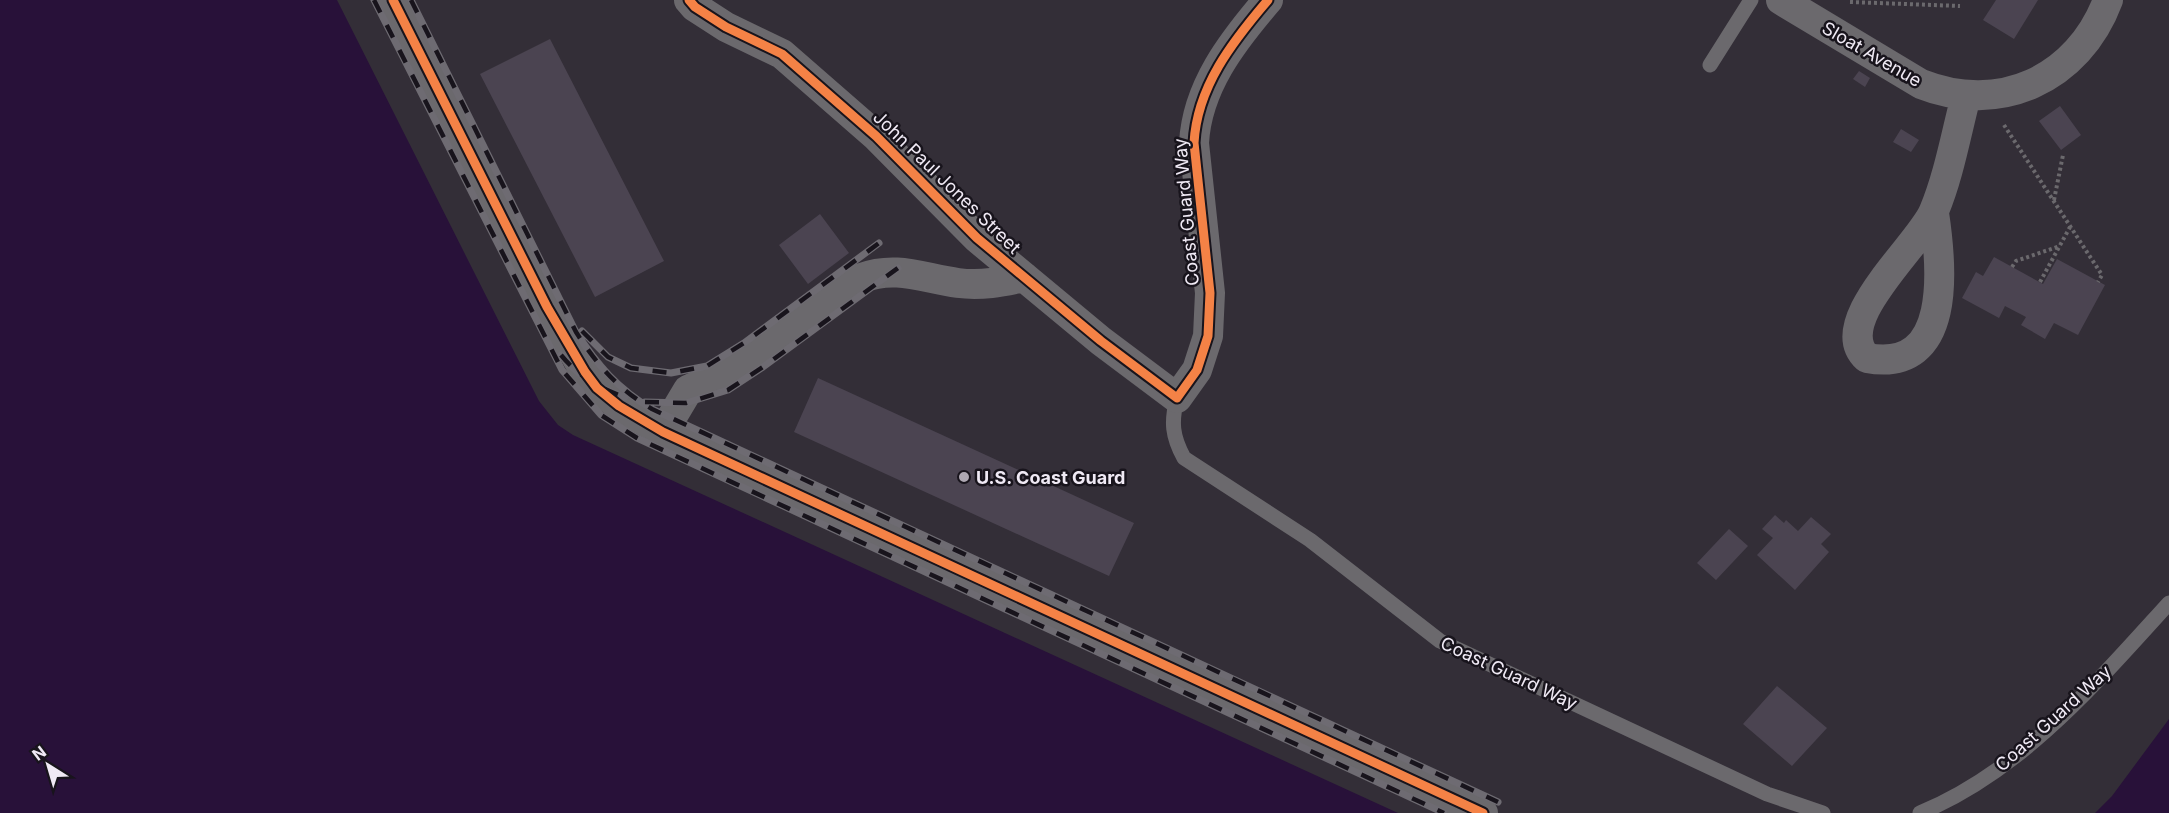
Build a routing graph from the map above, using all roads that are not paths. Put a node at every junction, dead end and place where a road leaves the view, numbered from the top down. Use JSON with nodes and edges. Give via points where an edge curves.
{"nodes":[{"id":1,"x":393,"y":0,"type":"edge"},
{"id":2,"x":689,"y":0,"type":"edge"},
{"id":3,"x":1268,"y":0,"type":"edge"},
{"id":4,"x":1752,"y":0,"type":"edge"},
{"id":5,"x":1782,"y":0,"type":"edge"},
{"id":6,"x":2108,"y":0,"type":"edge"},
{"id":7,"x":1710,"y":65,"type":"dead end"},
{"id":8,"x":1976,"y":96,"type":"junction"},
{"id":9,"x":1934,"y":213,"type":"dead end"},
{"id":10,"x":1024,"y":278,"type":"junction"},
{"id":11,"x":1177,"y":398,"type":"junction"},
{"id":12,"x":663,"y":432,"type":"junction"},
{"id":13,"x":2169,"y":603,"type":"edge"},
{"id":14,"x":1483,"y":813,"type":"edge"},
{"id":15,"x":1823,"y":813,"type":"edge"},
{"id":16,"x":1920,"y":813,"type":"edge"}],
"edges":[{"from":1,"to":12,"type":"street","via":[[547,307],[585,372],[597,388],[620,406]]},
{"from":2,"to":10,"type":"street","name":"John Paul Jones Street","via":[[726,27],[782,54],[876,136],[977,238]]},
{"from":3,"to":11,"type":"street","name":"Coast Guard Way","via":[[1217,67],[1195,122],[1210,293],[1209,336],[1197,370]]},
{"from":4,"to":7,"type":"lane"},
{"from":5,"to":8,"type":"street","name":"Sloat Avenue","via":[[1921,84]]},
{"from":6,"to":8,"type":"street","via":[[2086,40],[2070,59],[2026,86]]},
{"from":8,"to":9,"type":"street"},
{"from":10,"to":11,"type":"street","name":"John Paul Jones Street"},
{"from":10,"to":12,"type":"street","via":[[984,285],[903,272],[880,271],[861,278],[725,373],[688,390]]},
{"from":11,"to":15,"type":"lane","name":"Coast Guard Way","via":[[1172,418],[1173,439],[1184,458],[1310,540],[1440,641],[1767,794]]},
{"from":12,"to":14,"type":"street"},
{"from":13,"to":16,"type":"lane","name":"Coast Guard Way","via":[[2090,690],[2026,746],[1978,784]]}]}
